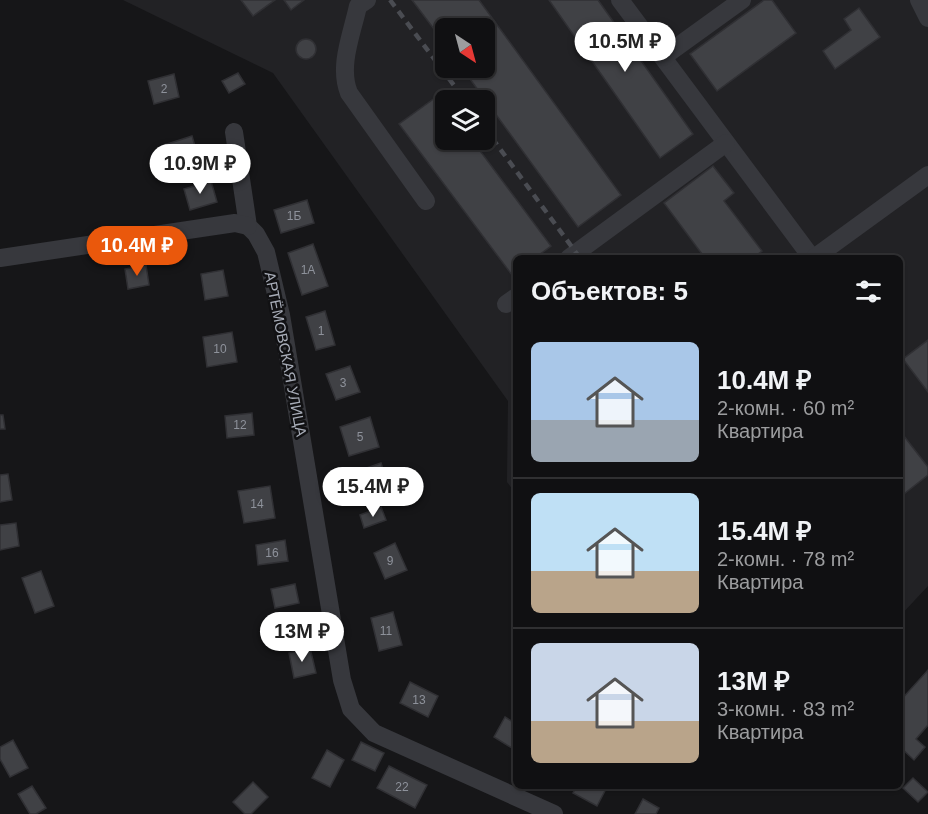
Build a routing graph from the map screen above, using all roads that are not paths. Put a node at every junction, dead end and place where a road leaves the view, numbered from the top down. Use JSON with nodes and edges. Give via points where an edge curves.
{"nodes":[{"id":1,"x":620,"y":0,"type":"edge"},
{"id":2,"x":742,"y":0,"type":"edge"},
{"id":3,"x":919,"y":0,"type":"edge"},
{"id":4,"x":360,"y":2,"type":"edge"},
{"id":5,"x":928,"y":18,"type":"edge"},
{"id":6,"x":663,"y":57,"type":"junction"},
{"id":7,"x":234,"y":132,"type":"dead end"},
{"id":8,"x":726,"y":143,"type":"junction"},
{"id":9,"x":928,"y":175,"type":"edge"},
{"id":10,"x":426,"y":201,"type":"dead end"},
{"id":11,"x":248,"y":226,"type":"junction"},
{"id":12,"x":573,"y":255,"type":"edge"},
{"id":13,"x":811,"y":255,"type":"edge"},
{"id":14,"x":817,"y":255,"type":"edge"},
{"id":15,"x":0,"y":258,"type":"edge"},
{"id":16,"x":554,"y":814,"type":"edge"}],
"edges":[{"from":1,"to":6,"type":"street"},
{"from":2,"to":6,"type":"street"},
{"from":3,"to":5,"type":"street"},
{"from":4,"to":10,"type":"street","via":[[343,71],[345,84]]},
{"from":6,"to":8,"type":"street"},
{"from":7,"to":11,"type":"street","name":"АРТЁМОВСКАЯ УЛИЦА"},
{"from":8,"to":12,"type":"street"},
{"from":8,"to":13,"type":"street"},
{"from":9,"to":14,"type":"street"},
{"from":11,"to":15,"type":"street","via":[[235,223]]},
{"from":11,"to":16,"type":"street","name":"АРТЁМОВСКАЯ УЛИЦА","via":[[266,252],[281,315],[342,680],[351,708],[374,733]]}]}
